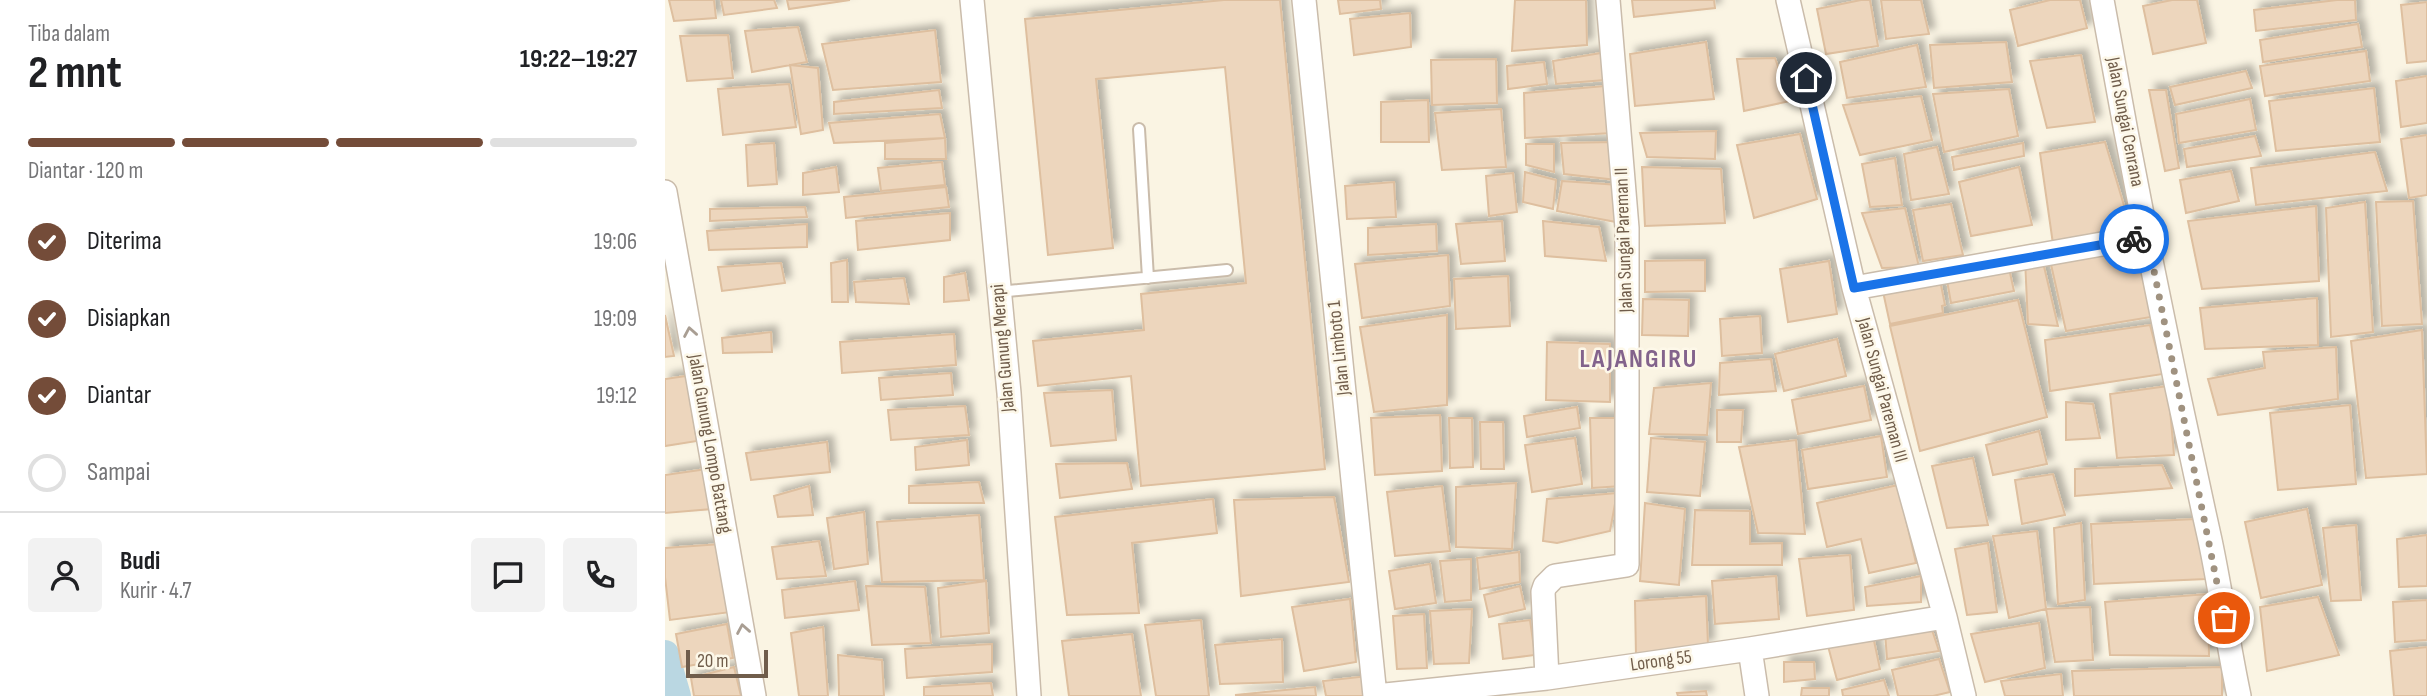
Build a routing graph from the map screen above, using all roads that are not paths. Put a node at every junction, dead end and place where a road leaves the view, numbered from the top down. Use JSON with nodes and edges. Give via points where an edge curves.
{"nodes":[{"id":1,"x":972,"y":0,"type":"edge"},
{"id":2,"x":1304,"y":0,"type":"edge"},
{"id":3,"x":1608,"y":0,"type":"edge"},
{"id":4,"x":1789,"y":0,"type":"edge"},
{"id":5,"x":2102,"y":0,"type":"edge"},
{"id":6,"x":1139,"y":129,"type":"dead end"},
{"id":7,"x":665,"y":192,"type":"edge"},
{"id":8,"x":2147,"y":236,"type":"junction"},
{"id":9,"x":1227,"y":270,"type":"dead end"},
{"id":10,"x":1148,"y":278,"type":"junction"},
{"id":11,"x":1854,"y":288,"type":"junction"},
{"id":12,"x":998,"y":292,"type":"junction"},
{"id":13,"x":1945,"y":617,"type":"junction"},
{"id":14,"x":1751,"y":649,"type":"junction"},
{"id":15,"x":1547,"y":678,"type":"junction"},
{"id":16,"x":754,"y":696,"type":"edge"},
{"id":17,"x":1029,"y":696,"type":"edge"},
{"id":18,"x":1376,"y":696,"type":"edge"},
{"id":19,"x":1757,"y":696,"type":"edge"},
{"id":20,"x":1964,"y":696,"type":"edge"},
{"id":21,"x":2239,"y":696,"type":"edge"}],
"edges":[{"from":1,"to":12,"type":"street","name":"Jalan Gunung Merapi"},
{"from":2,"to":18,"type":"street","name":"Jalan Limboto 1"},
{"from":3,"to":15,"type":"street","name":"Jalan Sungai Pareman II","via":[[1627,228],[1627,565],[1555,576],[1545,586]]},
{"from":4,"to":11,"type":"street","name":"Jalan Sungai Pareman III"},
{"from":5,"to":8,"type":"street","name":"Jalan Sungai Cenrana"},
{"from":6,"to":10,"type":"lane"},
{"from":16,"to":7,"type":"street","name":"Jalan Gunung Lompo Battang","one_way":true},
{"from":8,"to":11,"type":"street"},
{"from":8,"to":21,"type":"street","name":"Jalan Sungai Cenrana"},
{"from":9,"to":10,"type":"lane"},
{"from":10,"to":12,"type":"lane"},
{"from":11,"to":13,"type":"street","name":"Jalan Sungai Pareman III"},
{"from":12,"to":17,"type":"street","name":"Jalan Gunung Merapi"},
{"from":13,"to":14,"type":"street","name":"Lorong 55"},
{"from":13,"to":20,"type":"street","name":"Jalan Sungai Pareman III"},
{"from":14,"to":15,"type":"street","name":"Lorong 55"},
{"from":14,"to":19,"type":"street"},
{"from":15,"to":18,"type":"street","name":"Lorong 55"}]}
